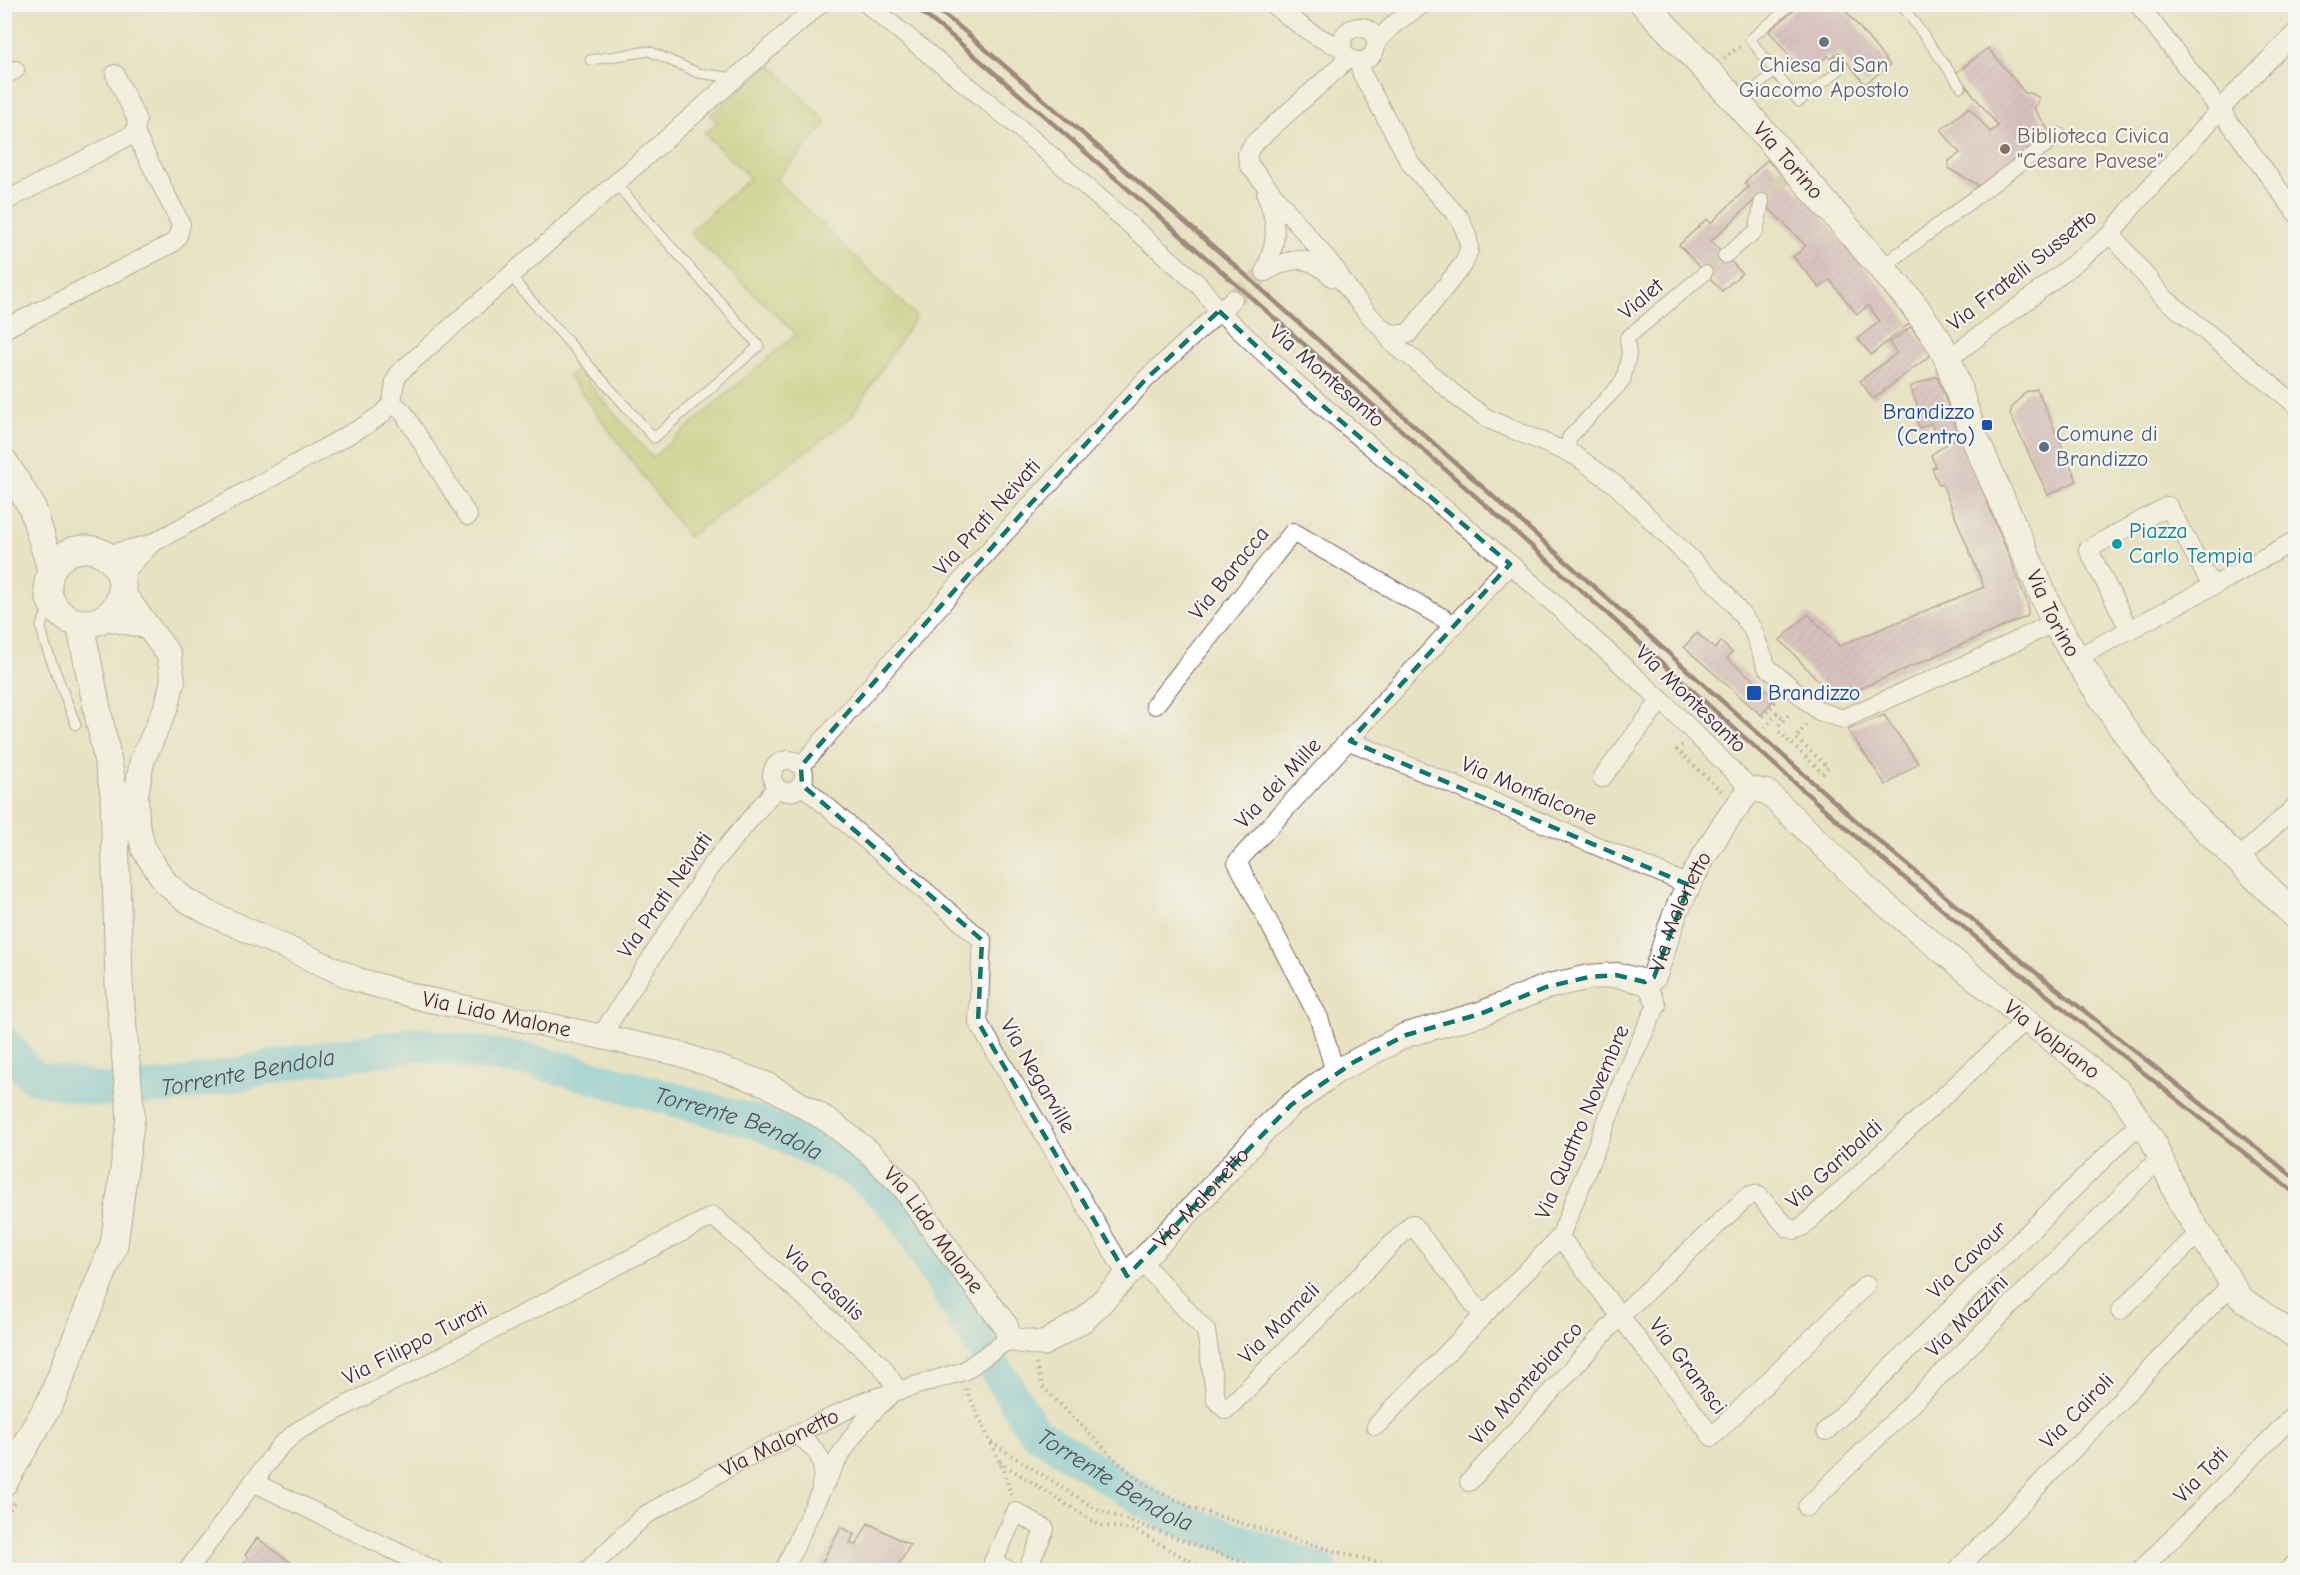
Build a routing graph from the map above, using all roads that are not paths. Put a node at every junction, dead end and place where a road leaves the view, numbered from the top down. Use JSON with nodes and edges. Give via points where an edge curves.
{"nodes":[{"id":1,"x":867,"y":4,"type":"edge"},
{"id":2,"x":1272,"y":4,"type":"edge"},
{"id":3,"x":1423,"y":4,"type":"edge"},
{"id":4,"x":1792,"y":4,"type":"edge"},
{"id":5,"x":1901,"y":4,"type":"edge"},
{"id":6,"x":2138,"y":4,"type":"edge"},
{"id":7,"x":1649,"y":6,"type":"edge"},
{"id":8,"x":810,"y":7,"type":"edge"},
{"id":9,"x":2295,"y":32,"type":"edge"},
{"id":10,"x":1356,"y":45,"type":"junction"},
{"id":11,"x":590,"y":60,"type":"dead end"},
{"id":12,"x":1842,"y":68,"type":"dead end"},
{"id":13,"x":1775,"y":72,"type":"junction"},
{"id":14,"x":115,"y":74,"type":"dead end"},
{"id":15,"x":737,"y":78,"type":"junction"},
{"id":16,"x":1961,"y":87,"type":"dead end"},
{"id":17,"x":1737,"y":102,"type":"junction"},
{"id":18,"x":2221,"y":111,"type":"junction"},
{"id":19,"x":135,"y":133,"type":"junction"},
{"id":20,"x":2059,"y":135,"type":"dead end"},
{"id":21,"x":1261,"y":182,"type":"junction"},
{"id":22,"x":616,"y":184,"type":"junction"},
{"id":23,"x":1762,"y":201,"type":"tunnel mouth"},
{"id":24,"x":4,"y":202,"type":"edge"},
{"id":25,"x":2295,"y":213,"type":"edge"},
{"id":26,"x":2111,"y":234,"type":"junction"},
{"id":27,"x":1725,"y":256,"type":"tunnel mouth"},
{"id":28,"x":1881,"y":268,"type":"junction"},
{"id":29,"x":1705,"y":273,"type":"tunnel mouth"},
{"id":30,"x":511,"y":274,"type":"junction"},
{"id":31,"x":1343,"y":285,"type":"junction"},
{"id":32,"x":1233,"y":299,"type":"tunnel mouth"},
{"id":33,"x":1219,"y":311,"type":"junction"},
{"id":34,"x":4,"y":329,"type":"edge"},
{"id":35,"x":1385,"y":330,"type":"junction"},
{"id":36,"x":1408,"y":334,"type":"junction"},
{"id":37,"x":1410,"y":357,"type":"junction"},
{"id":38,"x":1948,"y":359,"type":"junction"},
{"id":39,"x":392,"y":403,"type":"junction"},
{"id":40,"x":2295,"y":406,"type":"edge"},
{"id":41,"x":1568,"y":453,"type":"junction"},
{"id":42,"x":4,"y":462,"type":"edge"},
{"id":43,"x":32,"y":507,"type":"junction"},
{"id":44,"x":468,"y":516,"type":"dead end"},
{"id":45,"x":2295,"y":540,"type":"edge"},
{"id":46,"x":151,"y":544,"type":"junction"},
{"id":47,"x":78,"y":549,"type":"junction"},
{"id":48,"x":1510,"y":564,"type":"junction"},
{"id":49,"x":51,"y":569,"type":"junction"},
{"id":50,"x":116,"y":575,"type":"junction"},
{"id":51,"x":2212,"y":586,"type":"junction"},
{"id":52,"x":51,"y":604,"type":"junction"},
{"id":53,"x":93,"y":621,"type":"junction"},
{"id":54,"x":2055,"y":622,"type":"junction"},
{"id":55,"x":1455,"y":625,"type":"junction"},
{"id":56,"x":146,"y":626,"type":"junction"},
{"id":57,"x":2129,"y":629,"type":"junction"},
{"id":58,"x":2076,"y":658,"type":"junction"},
{"id":59,"x":1661,"y":700,"type":"junction"},
{"id":60,"x":1155,"y":705,"type":"dead end"},
{"id":61,"x":76,"y":725,"type":"dead end"},
{"id":62,"x":1350,"y":741,"type":"junction"},
{"id":63,"x":801,"y":766,"type":"junction"},
{"id":64,"x":1602,"y":778,"type":"dead end"},
{"id":65,"x":801,"y":785,"type":"junction"},
{"id":66,"x":777,"y":787,"type":"junction"},
{"id":67,"x":1751,"y":789,"type":"junction"},
{"id":68,"x":2295,"y":806,"type":"edge"},
{"id":69,"x":2237,"y":860,"type":"junction"},
{"id":70,"x":1689,"y":885,"type":"junction"},
{"id":71,"x":2295,"y":916,"type":"edge"},
{"id":72,"x":1645,"y":982,"type":"junction"},
{"id":73,"x":2026,"y":1020,"type":"junction"},
{"id":74,"x":601,"y":1036,"type":"junction"},
{"id":75,"x":1335,"y":1072,"type":"junction"},
{"id":76,"x":2141,"y":1122,"type":"junction"},
{"id":77,"x":2160,"y":1158,"type":"junction"},
{"id":78,"x":713,"y":1216,"type":"joint"},
{"id":79,"x":2199,"y":1233,"type":"junction"},
{"id":80,"x":1560,"y":1237,"type":"junction"},
{"id":81,"x":1133,"y":1268,"type":"junction"},
{"id":82,"x":2232,"y":1284,"type":"junction"},
{"id":83,"x":1866,"y":1285,"type":"dead end"},
{"id":84,"x":2120,"y":1311,"type":"dead end"},
{"id":85,"x":1484,"y":1316,"type":"junction"},
{"id":86,"x":1620,"y":1316,"type":"junction"},
{"id":87,"x":2295,"y":1337,"type":"edge"},
{"id":88,"x":1012,"y":1342,"type":"junction"},
{"id":89,"x":898,"y":1390,"type":"junction"},
{"id":90,"x":2295,"y":1413,"type":"edge"},
{"id":91,"x":1376,"y":1426,"type":"dead end"},
{"id":92,"x":1826,"y":1431,"type":"dead end"},
{"id":93,"x":795,"y":1434,"type":"junction"},
{"id":94,"x":4,"y":1482,"type":"edge"},
{"id":95,"x":253,"y":1482,"type":"junction"},
{"id":96,"x":1469,"y":1482,"type":"dead end"},
{"id":97,"x":817,"y":1502,"type":"junction"},
{"id":98,"x":1807,"y":1507,"type":"dead end"},
{"id":99,"x":2295,"y":1563,"type":"edge"},
{"id":100,"x":997,"y":1568,"type":"edge"},
{"id":101,"x":188,"y":1570,"type":"edge"},
{"id":102,"x":434,"y":1570,"type":"edge"},
{"id":103,"x":588,"y":1570,"type":"edge"},
{"id":104,"x":784,"y":1570,"type":"edge"},
{"id":105,"x":1028,"y":1570,"type":"edge"},
{"id":106,"x":1957,"y":1570,"type":"edge"},
{"id":107,"x":2141,"y":1570,"type":"edge"},
{"id":108,"x":2288,"y":1570,"type":"edge"}],
"edges":[{"from":1,"to":33,"type":"street","name":"Via Montesanto","via":[[1009,119],[1199,285]]},
{"from":2,"to":10,"type":"street","via":[[1311,34]]},
{"from":3,"to":10,"type":"street"},
{"from":4,"to":13,"type":"lane","via":[[1750,39]]},
{"from":5,"to":16,"type":"lane"},
{"from":6,"to":18,"type":"street"},
{"from":7,"to":17,"type":"main road","name":"Via Torino"},
{"from":8,"to":15,"type":"street"},
{"from":9,"to":18,"type":"street","name":"Via Fratelli Sussetto"},
{"from":10,"to":21,"type":"street","via":[[1336,70],[1253,144],[1247,155],[1249,165]]},
{"from":10,"to":36,"type":"street","via":[[1362,74],[1411,164],[1460,219],[1468,239],[1464,263]]},
{"from":11,"to":15,"type":"lane","via":[[649,51],[698,73]]},
{"from":12,"to":13,"type":"lane","via":[[1798,102]]},
{"from":13,"to":17,"type":"lane"},
{"from":14,"to":19,"type":"street","via":[[137,120]]},
{"from":15,"to":22,"type":"street"},
{"from":17,"to":28,"type":"main road","name":"Via Torino","via":[[1790,174]]},
{"from":18,"to":25,"type":"street"},
{"from":18,"to":26,"type":"street","name":"Via Fratelli Sussetto"},
{"from":19,"to":24,"type":"street"},
{"from":19,"to":34,"type":"street","via":[[181,224],[178,236],[173,243]]},
{"from":20,"to":28,"type":"street"},
{"from":21,"to":31,"type":"street","via":[[1336,270]]},
{"from":21,"to":31,"type":"street","via":[[1273,210],[1276,235],[1265,272],[1288,260],[1310,261]]},
{"from":22,"to":30,"type":"street"},
{"from":22,"to":30,"type":"lane","via":[[759,346],[654,438]]},
{"from":23,"to":27,"type":"street","via":[[1756,231]]},
{"from":26,"to":38,"type":"street","name":"Via Fratelli Sussetto"},
{"from":26,"to":40,"type":"street","via":[[2163,297]]},
{"from":28,"to":38,"type":"main road","name":"Via Torino","via":[[1913,304]]},
{"from":29,"to":41,"type":"street","name":"Vialet","via":[[1627,338],[1629,354],[1623,381],[1569,438]]},
{"from":30,"to":39,"type":"street","via":[[399,373]]},
{"from":31,"to":35,"type":"street"},
{"from":32,"to":33,"type":"street","name":"Via Prati Neivati"},
{"from":33,"to":48,"type":"street","name":"Via Montesanto","via":[[1297,384]]},
{"from":33,"to":63,"type":"street","name":"Via Prati Neivati","via":[[1146,379],[1022,513]]},
{"from":35,"to":36,"type":"street"},
{"from":35,"to":37,"type":"street","via":[[1388,338]]},
{"from":36,"to":37,"type":"street","via":[[1406,346]]},
{"from":37,"to":41,"type":"street","via":[[1488,419]]},
{"from":38,"to":54,"type":"main road","name":"Via Torino","via":[[1975,439]]},
{"from":39,"to":44,"type":"street","via":[[403,412]]},
{"from":39,"to":46,"type":"street","via":[[366,425]]},
{"from":41,"to":54,"type":"street","via":[[1616,484],[1725,593],[1752,628],[1767,667],[1815,708],[1843,719]]},
{"from":42,"to":43,"type":"main road"},
{"from":43,"to":47,"type":"main road"},
{"from":43,"to":49,"type":"main road"},
{"from":45,"to":51,"type":"street"},
{"from":46,"to":50,"type":"street"},
{"from":46,"to":50,"type":"street"},
{"from":47,"to":49,"type":"main road","via":[[57,560]]},
{"from":47,"to":50,"type":"main road","via":[[98,550]]},
{"from":48,"to":55,"type":"street","name":"Via dei Mille"},
{"from":48,"to":59,"type":"street","name":"Via Montesanto"},
{"from":49,"to":52,"type":"main road","via":[[47,581]]},
{"from":50,"to":53,"type":"main road","via":[[113,611]]},
{"from":50,"to":56,"type":"street","name":"Via Lido Malone"},
{"from":51,"to":57,"type":"street"},
{"from":51,"to":57,"type":"street","via":[[2168,506],[2088,549]]},
{"from":52,"to":53,"type":"main road","via":[[69,620]]},
{"from":52,"to":61,"type":"lane","via":[[41,626]]},
{"from":53,"to":56,"type":"street"},
{"from":53,"to":94,"type":"main road","via":[[114,792],[119,984],[131,1117],[114,1245],[51,1401]]},
{"from":54,"to":58,"type":"main road","name":"Via Torino"},
{"from":55,"to":60,"type":"street","name":"Via Baracca","via":[[1293,532]]},
{"from":55,"to":62,"type":"street","name":"Via dei Mille"},
{"from":56,"to":74,"type":"street","name":"Via Lido Malone","via":[[169,655],[173,680],[168,705],[142,760],[136,795],[137,823],[144,850],[165,882],[207,912],[358,980],[424,999]]},
{"from":57,"to":58,"type":"street"},
{"from":58,"to":69,"type":"main road","name":"Via Torino","via":[[2180,803]]},
{"from":59,"to":64,"type":"street"},
{"from":59,"to":67,"type":"street","name":"Via Montesanto"},
{"from":62,"to":70,"type":"street","name":"Via Monfalcone"},
{"from":62,"to":75,"type":"street","name":"Via dei Mille","via":[[1237,862],[1319,1018]]},
{"from":63,"to":65,"type":"street","via":[[805,776]]},
{"from":63,"to":66,"type":"street","via":[[787,759],[777,764],[772,778]]},
{"from":65,"to":66,"type":"street","via":[[792,792]]},
{"from":65,"to":81,"type":"street","name":"Via Negarville","via":[[982,940],[978,1022]]},
{"from":66,"to":74,"type":"street","name":"Via Prati Neivati","via":[[710,867]]},
{"from":67,"to":70,"type":"street","name":"Via Malonetto","via":[[1709,846]]},
{"from":67,"to":73,"type":"street","name":"Via Volpiano","via":[[1767,792],[1873,894]]},
{"from":68,"to":69,"type":"street"},
{"from":69,"to":71,"type":"main road","name":"Via Torino"},
{"from":70,"to":72,"type":"street","name":"Via Malonetto","via":[[1654,977]]},
{"from":72,"to":75,"type":"street","name":"Via Malonetto","via":[[1616,975],[1546,987],[1480,1014],[1406,1035]]},
{"from":72,"to":80,"type":"street","name":"Via Quattro Novembre","via":[[1657,1005]]},
{"from":73,"to":76,"type":"street","name":"Via Volpiano","via":[[2119,1091]]},
{"from":73,"to":86,"type":"street","name":"Via Garibaldi","via":[[1802,1227],[1788,1228],[1759,1196],[1748,1196]]},
{"from":74,"to":88,"type":"street","name":"Via Lido Malone","via":[[677,1053],[766,1084],[829,1121],[869,1152],[904,1187],[1006,1326]]},
{"from":75,"to":81,"type":"street","name":"Via Malonetto","via":[[1267,1127]]},
{"from":76,"to":77,"type":"street","name":"Via Volpiano"},
{"from":76,"to":92,"type":"street","name":"Via Cavour"},
{"from":77,"to":79,"type":"street","name":"Via Volpiano"},
{"from":77,"to":98,"type":"street","name":"Via Mazzini"},
{"from":78,"to":89,"type":"street","name":"Via Casalis","via":[[881,1365]]},
{"from":78,"to":95,"type":"street","name":"Via Filippo Turati","via":[[299,1430],[280,1446]]},
{"from":79,"to":82,"type":"street","name":"Via Volpiano"},
{"from":79,"to":84,"type":"street"},
{"from":80,"to":85,"type":"street","name":"Via Quattro Novembre"},
{"from":80,"to":86,"type":"street","name":"Via Gramsci"},
{"from":81,"to":85,"type":"street","name":"Via Mameli","via":[[1206,1331],[1216,1400],[1227,1410],[1412,1224]]},
{"from":81,"to":88,"type":"street","name":"Via Malonetto","via":[[1085,1319],[1043,1344]]},
{"from":82,"to":87,"type":"street","name":"Via Volpiano","via":[[2241,1298]]},
{"from":82,"to":106,"type":"street","name":"Via Cairoli"},
{"from":83,"to":86,"type":"street","name":"Via Gramsci","via":[[1712,1437]]},
{"from":85,"to":91,"type":"street","name":"Via Quattro Novembre"},
{"from":86,"to":96,"type":"street","name":"Via Montebianco"},
{"from":88,"to":89,"type":"street","name":"Via Malonetto","via":[[961,1371]]},
{"from":89,"to":93,"type":"street","name":"Via Malonetto"},
{"from":89,"to":97,"type":"street","via":[[861,1424],[843,1449]]},
{"from":90,"to":107,"type":"street","name":"Via Toti"},
{"from":93,"to":97,"type":"street","via":[[811,1444],[822,1463],[823,1480]]},
{"from":93,"to":103,"type":"street","name":"Via Malonetto","via":[[644,1516]]},
{"from":95,"to":101,"type":"street","name":"Via Filippo Turati"},
{"from":95,"to":102,"type":"street"},
{"from":97,"to":104,"type":"street"},
{"from":99,"to":108,"type":"street"},
{"from":100,"to":105,"type":"street","via":[[1016,1512],[1046,1528]]}]}
